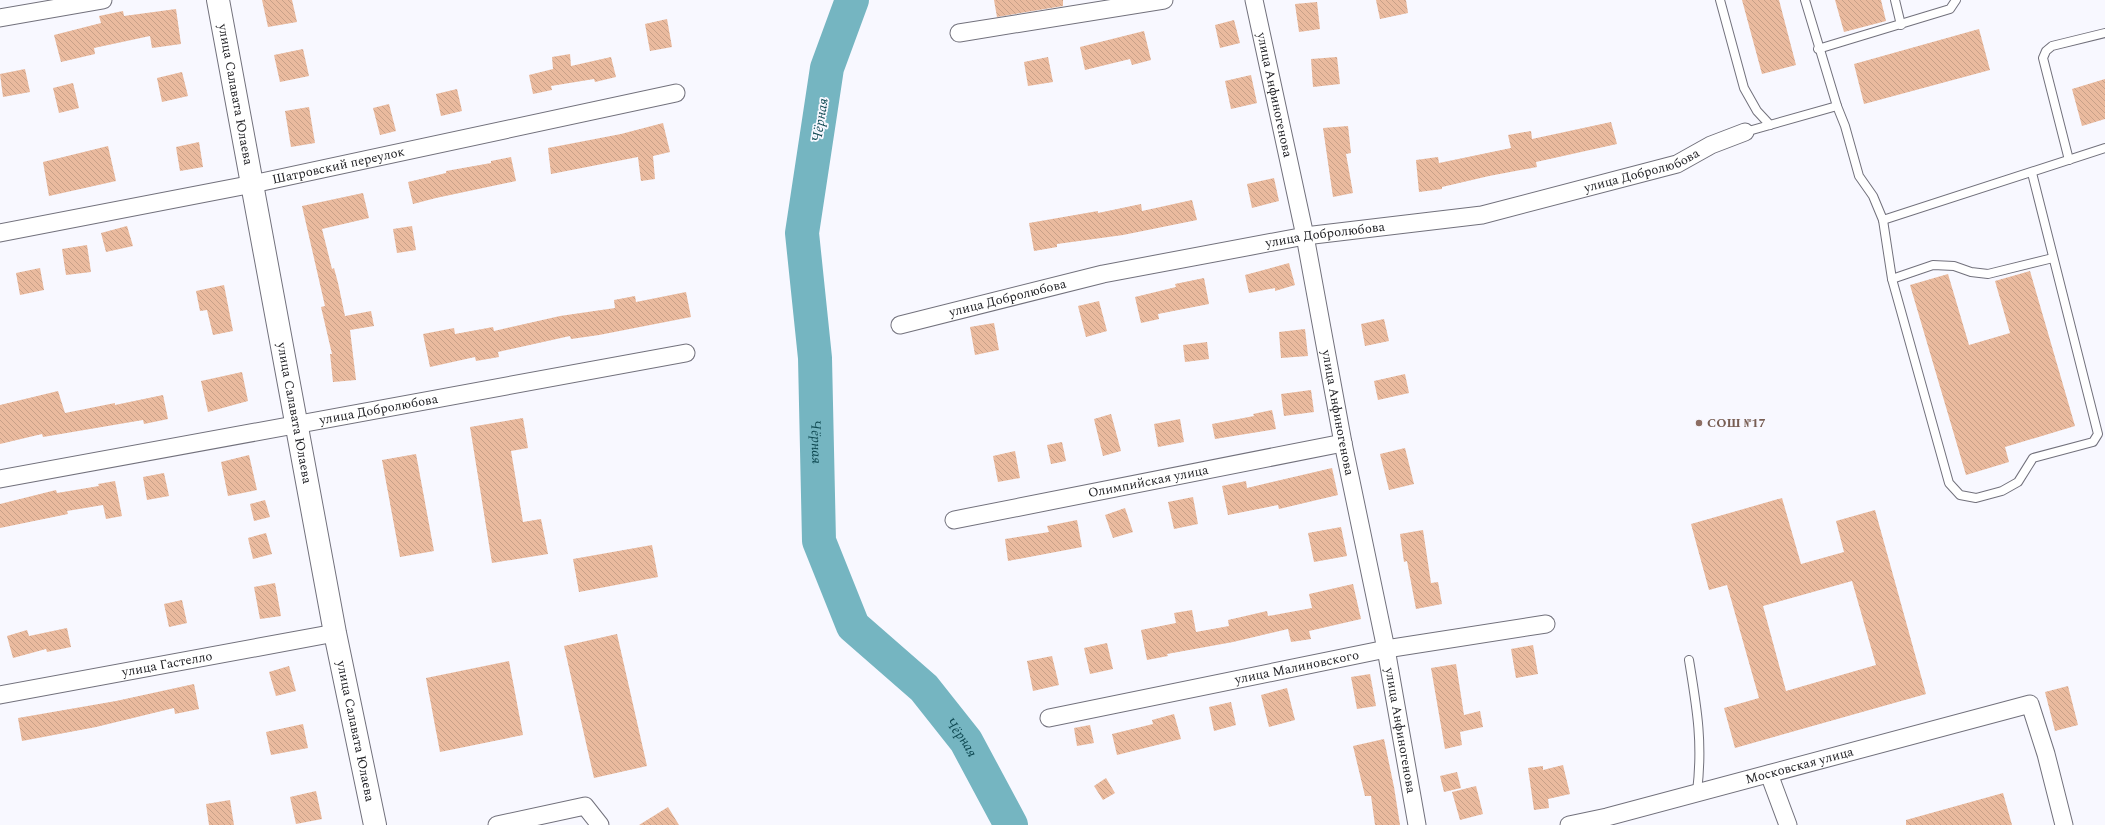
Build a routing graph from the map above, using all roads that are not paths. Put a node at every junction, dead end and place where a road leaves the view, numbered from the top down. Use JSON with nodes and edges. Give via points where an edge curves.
{"nodes":[{"id":1,"x":103,"y":0,"type":"edge"},
{"id":2,"x":218,"y":0,"type":"edge"},
{"id":3,"x":1164,"y":0,"type":"edge"},
{"id":4,"x":1254,"y":0,"type":"edge"},
{"id":5,"x":1720,"y":0,"type":"edge"},
{"id":6,"x":1805,"y":0,"type":"edge"},
{"id":7,"x":1895,"y":0,"type":"edge"},
{"id":8,"x":1956,"y":0,"type":"edge"},
{"id":9,"x":0,"y":18,"type":"edge"},
{"id":10,"x":1901,"y":25,"type":"junction"},
{"id":11,"x":959,"y":32,"type":"dead end"},
{"id":12,"x":2105,"y":33,"type":"edge"},
{"id":13,"x":1818,"y":49,"type":"junction"},
{"id":14,"x":676,"y":93,"type":"dead end"},
{"id":15,"x":1837,"y":106,"type":"junction"},
{"id":16,"x":1770,"y":125,"type":"junction"},
{"id":17,"x":1745,"y":132,"type":"joint"},
{"id":18,"x":2105,"y":148,"type":"edge"},
{"id":19,"x":2069,"y":160,"type":"junction"},
{"id":20,"x":2032,"y":173,"type":"junction"},
{"id":21,"x":253,"y":184,"type":"junction"},
{"id":22,"x":1883,"y":220,"type":"junction"},
{"id":23,"x":0,"y":233,"type":"edge"},
{"id":24,"x":1305,"y":236,"type":"junction"},
{"id":25,"x":2054,"y":258,"type":"junction"},
{"id":26,"x":1892,"y":279,"type":"junction"},
{"id":27,"x":900,"y":325,"type":"dead end"},
{"id":28,"x":686,"y":352,"type":"dead end"},
{"id":29,"x":297,"y":424,"type":"junction"},
{"id":30,"x":1343,"y":443,"type":"junction"},
{"id":31,"x":0,"y":479,"type":"edge"},
{"id":32,"x":954,"y":520,"type":"dead end"},
{"id":33,"x":1546,"y":624,"type":"dead end"},
{"id":34,"x":335,"y":633,"type":"junction"},
{"id":35,"x":1386,"y":649,"type":"junction"},
{"id":36,"x":1689,"y":660,"type":"dead end"},
{"id":37,"x":0,"y":695,"type":"edge"},
{"id":38,"x":1049,"y":718,"type":"dead end"},
{"id":39,"x":1769,"y":774,"type":"junction"},
{"id":40,"x":1697,"y":792,"type":"junction"},
{"id":41,"x":375,"y":825,"type":"edge"},
{"id":42,"x":497,"y":825,"type":"edge"},
{"id":43,"x":600,"y":825,"type":"edge"},
{"id":44,"x":1417,"y":825,"type":"edge"},
{"id":45,"x":1569,"y":825,"type":"edge"},
{"id":46,"x":1788,"y":825,"type":"edge"},
{"id":47,"x":2064,"y":825,"type":"edge"}],
"edges":[{"from":1,"to":9,"type":"street"},
{"from":2,"to":21,"type":"street","name":"улица Салавата Юлаева"},
{"from":3,"to":11,"type":"street"},
{"from":4,"to":24,"type":"street","name":"улица Анфиногенова"},
{"from":5,"to":16,"type":"lane","via":[[1744,88],[1757,111]]},
{"from":6,"to":13,"type":"lane"},
{"from":7,"to":10,"type":"lane"},
{"from":8,"to":10,"type":"lane","via":[[1950,9]]},
{"from":10,"to":13,"type":"lane"},
{"from":12,"to":19,"type":"lane","via":[[2052,46],[2043,58]]},
{"from":13,"to":15,"type":"lane"},
{"from":14,"to":21,"type":"street","name":"Шатровский переулок"},
{"from":15,"to":16,"type":"lane"},
{"from":15,"to":22,"type":"lane","via":[[1859,176],[1873,196]]},
{"from":16,"to":17,"type":"lane"},
{"from":17,"to":24,"type":"street","name":"улица Добролюбова","via":[[1711,145],[1676,164],[1482,215]]},
{"from":18,"to":19,"type":"lane"},
{"from":19,"to":20,"type":"lane"},
{"from":20,"to":22,"type":"lane"},
{"from":20,"to":25,"type":"lane"},
{"from":21,"to":23,"type":"street","name":"Шатровский переулок"},
{"from":21,"to":29,"type":"street","name":"улица Салавата Юлаева"},
{"from":22,"to":26,"type":"lane"},
{"from":24,"to":27,"type":"street","name":"улица Добролюбова","via":[[1103,274]]},
{"from":24,"to":30,"type":"street","name":"улица Анфиногенова"},
{"from":25,"to":26,"type":"lane","via":[[1988,274],[1970,272],[1954,266],[1933,265]]},
{"from":25,"to":26,"type":"lane","via":[[2098,434],[2093,442],[2033,458],[2018,482],[2002,491],[1976,498],[1960,495],[1949,483]]},
{"from":28,"to":29,"type":"street","name":"улица Добролюбова"},
{"from":29,"to":31,"type":"street","name":"улица Добролюбова"},
{"from":29,"to":34,"type":"street","name":"улица Салавата Юлаева"},
{"from":30,"to":32,"type":"street","name":"Олимпийская улица"},
{"from":30,"to":35,"type":"street","name":"улица Анфиногенова"},
{"from":33,"to":35,"type":"street","name":"улица Малиновского"},
{"from":34,"to":37,"type":"street","name":"улица Гастелло"},
{"from":34,"to":41,"type":"street","name":"улица Салавата Юлаева"},
{"from":35,"to":38,"type":"street","name":"улица Малиновского"},
{"from":35,"to":44,"type":"street","name":"улица Анфиногенова"},
{"from":36,"to":40,"type":"lane","via":[[1700,729]]},
{"from":39,"to":40,"type":"street","name":"Московская улица"},
{"from":39,"to":46,"type":"street"},
{"from":39,"to":47,"type":"street","name":"Московская улица","via":[[2030,704]]},
{"from":40,"to":45,"type":"street","name":"Московская улица"},
{"from":42,"to":43,"type":"street","via":[[585,806]]}]}
